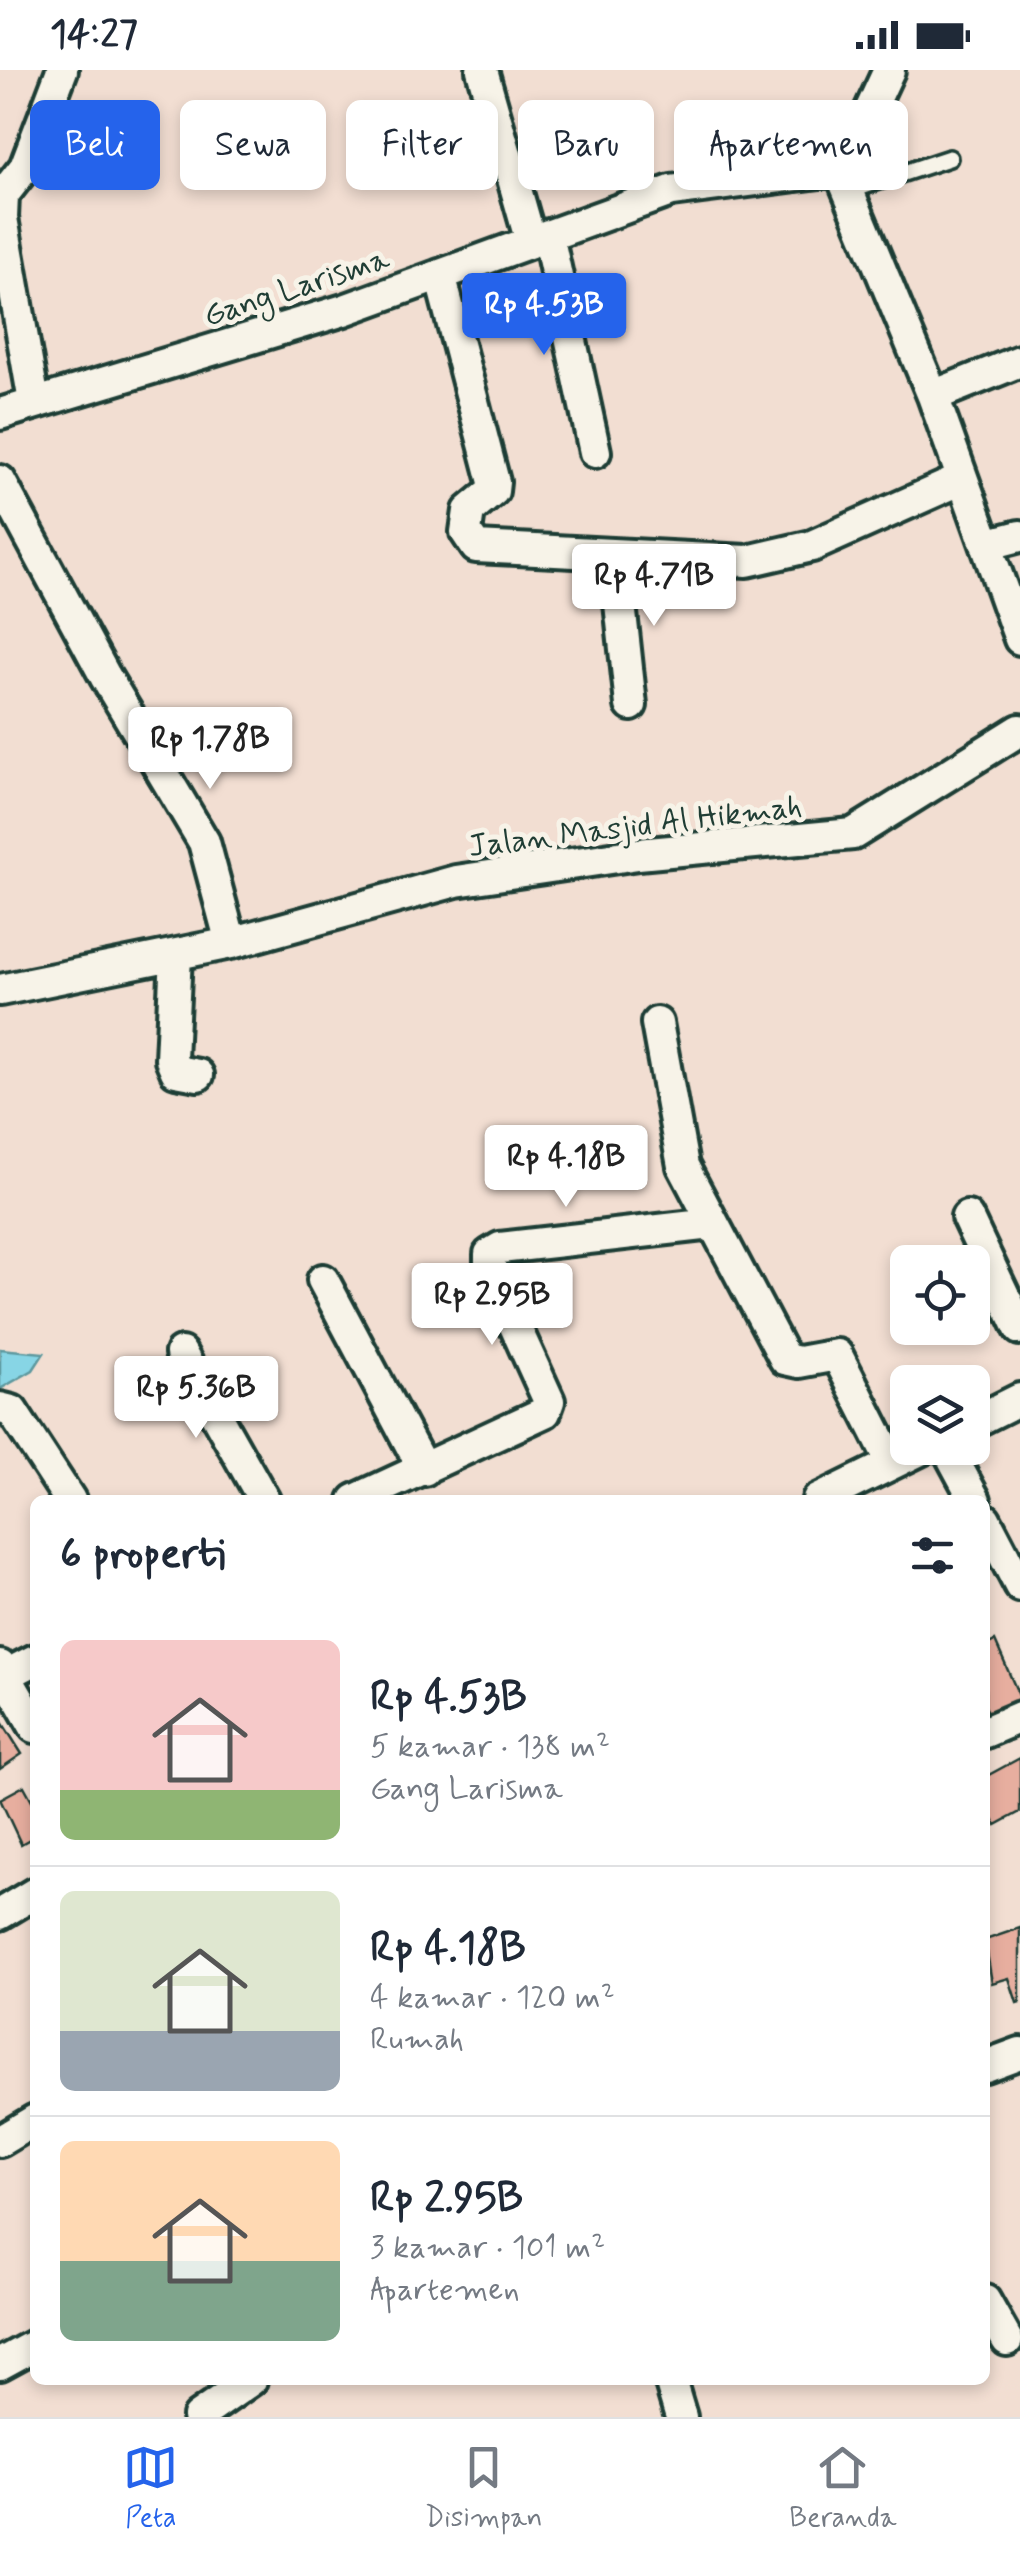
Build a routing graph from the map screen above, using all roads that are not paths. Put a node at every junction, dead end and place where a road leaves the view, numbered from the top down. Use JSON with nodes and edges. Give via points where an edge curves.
{"nodes":[{"id":1,"x":62,"y":70,"type":"edge"},
{"id":2,"x":482,"y":70,"type":"edge"},
{"id":3,"x":888,"y":70,"type":"edge"},
{"id":4,"x":877,"y":100,"type":"edge"},
{"id":5,"x":949,"y":158,"type":"dead end"},
{"id":6,"x":908,"y":167,"type":"edge"},
{"id":7,"x":687,"y":190,"type":"edge"},
{"id":8,"x":850,"y":190,"type":"edge"},
{"id":9,"x":1,"y":195,"type":"edge"},
{"id":10,"x":539,"y":238,"type":"junction"},
{"id":11,"x":440,"y":275,"type":"junction"},
{"id":12,"x":1020,"y":361,"type":"edge"},
{"id":13,"x":932,"y":396,"type":"junction"},
{"id":14,"x":34,"y":402,"type":"junction"},
{"id":15,"x":0,"y":414,"type":"edge"},
{"id":16,"x":595,"y":452,"type":"dead end"},
{"id":17,"x":962,"y":478,"type":"junction"},
{"id":18,"x":0,"y":482,"type":"edge"},
{"id":19,"x":1020,"y":536,"type":"edge"},
{"id":20,"x":989,"y":544,"type":"junction"},
{"id":21,"x":616,"y":557,"type":"junction"},
{"id":22,"x":1020,"y":639,"type":"edge"},
{"id":23,"x":631,"y":705,"type":"dead end"},
{"id":24,"x":1020,"y":730,"type":"edge"},
{"id":25,"x":231,"y":944,"type":"junction"},
{"id":26,"x":176,"y":955,"type":"junction"},
{"id":27,"x":0,"y":990,"type":"edge"},
{"id":28,"x":657,"y":1024,"type":"dead end"},
{"id":29,"x":198,"y":1075,"type":"dead end"},
{"id":30,"x":966,"y":1217,"type":"dead end"},
{"id":31,"x":712,"y":1224,"type":"junction"},
{"id":32,"x":323,"y":1280,"type":"dead end"},
{"id":33,"x":1020,"y":1329,"type":"edge"},
{"id":34,"x":181,"y":1353,"type":"dead end"},
{"id":35,"x":1020,"y":1399,"type":"edge"},
{"id":36,"x":0,"y":1408,"type":"edge"},
{"id":37,"x":990,"y":1414,"type":"edge"},
{"id":38,"x":890,"y":1460,"type":"edge"},
{"id":39,"x":890,"y":1465,"type":"edge"},
{"id":40,"x":956,"y":1465,"type":"edge"},
{"id":41,"x":424,"y":1470,"type":"junction"},
{"id":42,"x":67,"y":1495,"type":"edge"},
{"id":43,"x":261,"y":1495,"type":"edge"},
{"id":44,"x":367,"y":1495,"type":"edge"},
{"id":45,"x":828,"y":1495,"type":"edge"},
{"id":46,"x":972,"y":1495,"type":"edge"},
{"id":47,"x":990,"y":1529,"type":"edge"},
{"id":48,"x":1020,"y":1586,"type":"edge"},
{"id":49,"x":30,"y":1662,"type":"edge"},
{"id":50,"x":2,"y":1673,"type":"edge"},
{"id":51,"x":1020,"y":1717,"type":"edge"},
{"id":52,"x":30,"y":1718,"type":"edge"},
{"id":53,"x":990,"y":1730,"type":"edge"},
{"id":54,"x":30,"y":1897,"type":"edge"},
{"id":55,"x":0,"y":1914,"type":"edge"},
{"id":56,"x":1020,"y":2053,"type":"edge"},
{"id":57,"x":990,"y":2064,"type":"edge"},
{"id":58,"x":30,"y":2123,"type":"edge"},
{"id":59,"x":0,"y":2141,"type":"edge"},
{"id":60,"x":990,"y":2309,"type":"edge"},
{"id":61,"x":1007,"y":2340,"type":"dead end"},
{"id":62,"x":30,"y":2348,"type":"edge"},
{"id":63,"x":0,"y":2364,"type":"edge"},
{"id":64,"x":671,"y":2385,"type":"edge"},
{"id":65,"x":242,"y":2397,"type":"edge"},
{"id":66,"x":198,"y":2417,"type":"edge"},
{"id":67,"x":681,"y":2417,"type":"edge"}],
"edges":[{"from":1,"to":9,"type":"street","via":[[26,167]]},
{"from":2,"to":10,"type":"street"},
{"from":3,"to":4,"type":"street"},
{"from":5,"to":6,"type":"lane"},
{"from":7,"to":10,"type":"street","name":"Gang Larisma"},
{"from":8,"to":13,"type":"street"},
{"from":9,"to":14,"type":"street"},
{"from":10,"to":11,"type":"street","name":"Gang Larisma"},
{"from":10,"to":16,"type":"street"},
{"from":11,"to":14,"type":"street","name":"Gang Larisma"},
{"from":11,"to":21,"type":"street","via":[[494,482],[493,491],[469,510],[469,542],[488,550]]},
{"from":12,"to":13,"type":"street"},
{"from":13,"to":17,"type":"street"},
{"from":14,"to":15,"type":"street","name":"Gang Larisma"},
{"from":17,"to":20,"type":"street"},
{"from":17,"to":21,"type":"street","via":[[777,557]]},
{"from":18,"to":25,"type":"street","via":[[204,842]]},
{"from":19,"to":20,"type":"street"},
{"from":20,"to":22,"type":"street"},
{"from":21,"to":23,"type":"street"},
{"from":24,"to":25,"type":"street","name":"Jalan Masjid Al Hikmah","via":[[853,834],[638,854],[456,881]]},
{"from":25,"to":26,"type":"street","name":"Jalan Masjid Al Hikmah"},
{"from":26,"to":27,"type":"street","name":"Jalan Masjid Al Hikmah"},
{"from":26,"to":29,"type":"street","via":[[171,1060],[176,1071]]},
{"from":28,"to":31,"type":"street","via":[[683,1166]]},
{"from":30,"to":33,"type":"street"},
{"from":31,"to":38,"type":"street","via":[[784,1358],[799,1362],[837,1354]]},
{"from":31,"to":41,"type":"street","via":[[490,1254],[490,1271],[549,1401],[538,1418]]},
{"from":32,"to":41,"type":"street"},
{"from":34,"to":43,"type":"street"},
{"from":35,"to":37,"type":"street"},
{"from":36,"to":42,"type":"street","via":[[12,1411]]},
{"from":39,"to":45,"type":"street"},
{"from":40,"to":46,"type":"street"},
{"from":41,"to":44,"type":"street"},
{"from":47,"to":48,"type":"street"},
{"from":49,"to":50,"type":"street"},
{"from":50,"to":52,"type":"street"},
{"from":51,"to":53,"type":"street"},
{"from":54,"to":55,"type":"street"},
{"from":56,"to":57,"type":"street"},
{"from":58,"to":59,"type":"street"},
{"from":60,"to":61,"type":"street"},
{"from":62,"to":63,"type":"street"},
{"from":64,"to":67,"type":"street"},
{"from":65,"to":66,"type":"street"}]}
